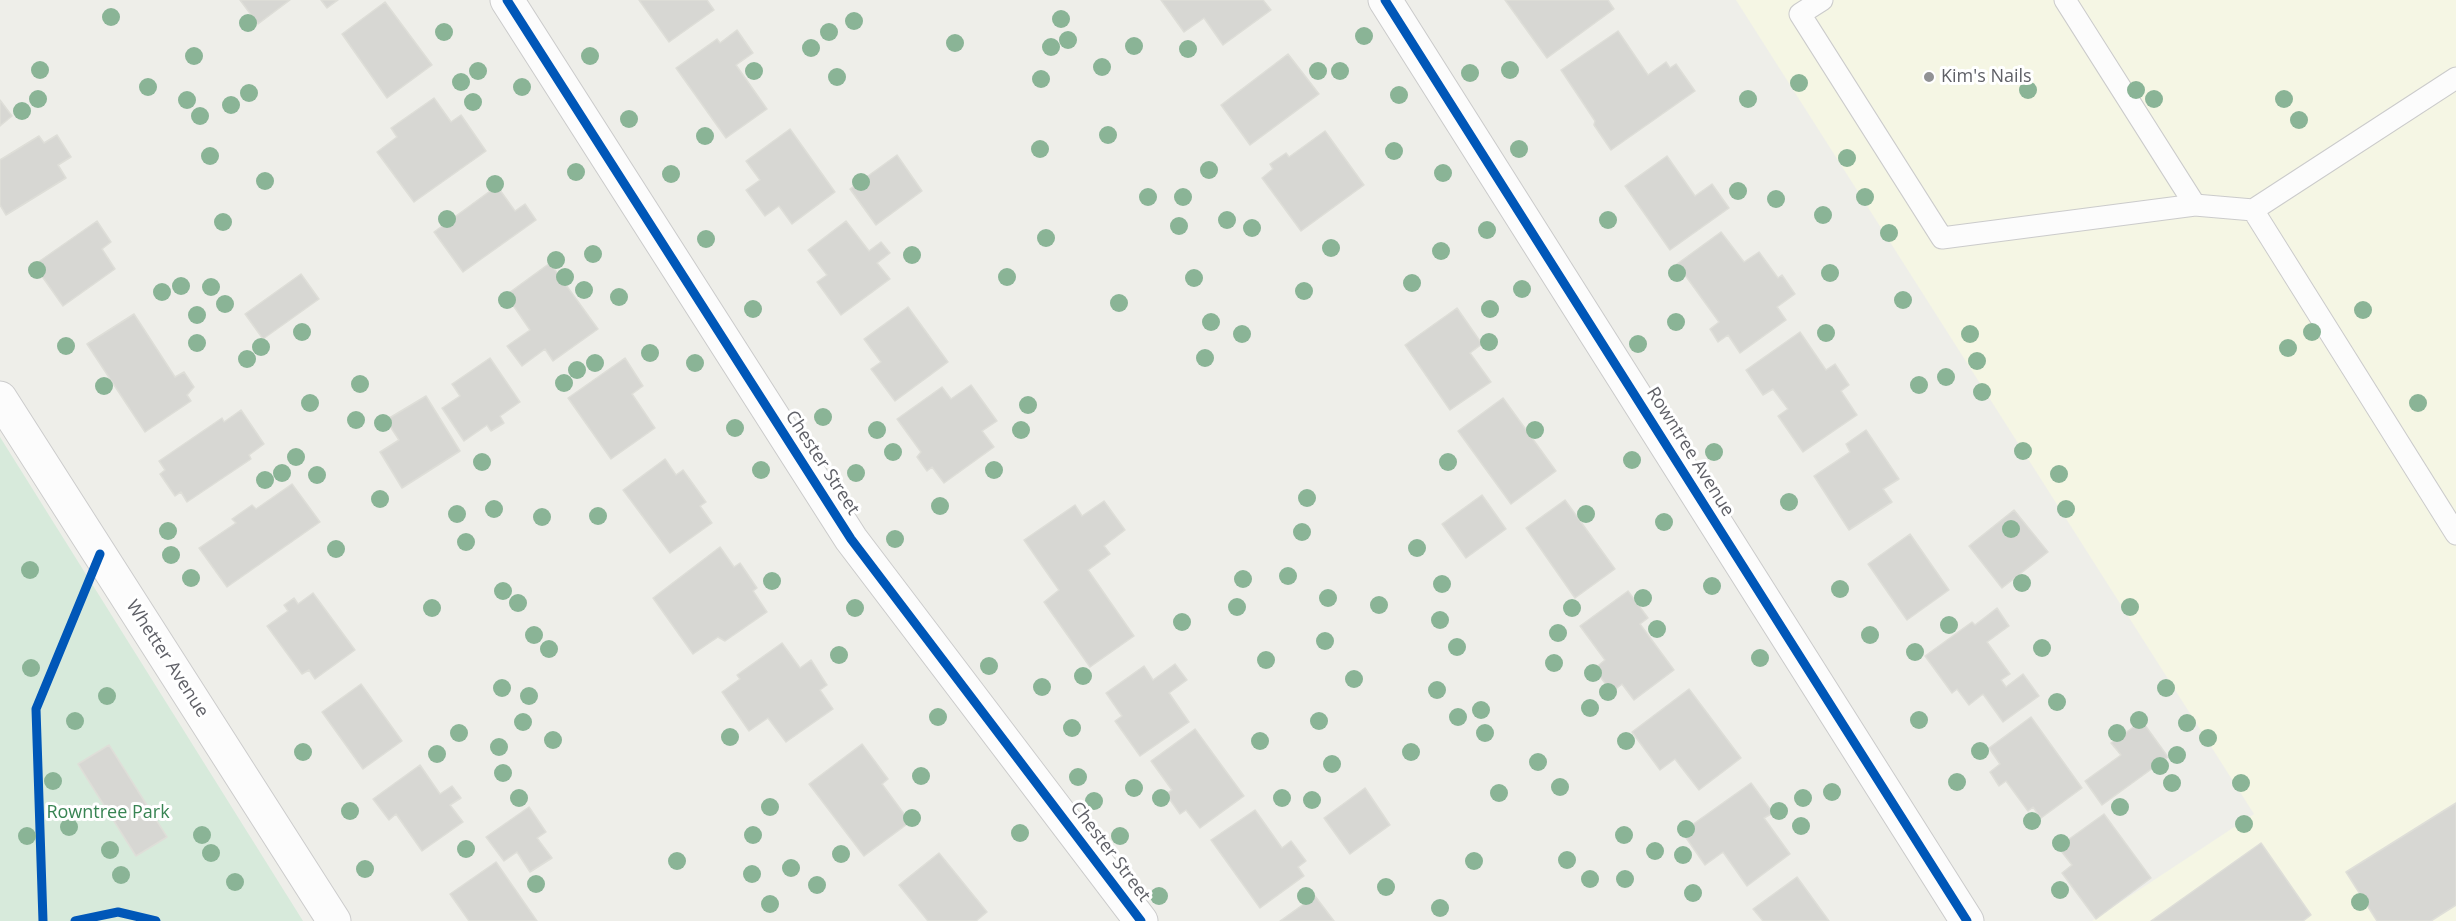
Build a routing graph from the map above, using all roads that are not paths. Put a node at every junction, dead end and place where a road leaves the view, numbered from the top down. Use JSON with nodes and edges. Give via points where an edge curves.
{"nodes":[{"id":1,"x":507,"y":0,"type":"edge"},
{"id":2,"x":1385,"y":0,"type":"edge"},
{"id":3,"x":1822,"y":0,"type":"edge"},
{"id":4,"x":2065,"y":0,"type":"edge"},
{"id":5,"x":2456,"y":78,"type":"edge"},
{"id":6,"x":2195,"y":205,"type":"junction"},
{"id":7,"x":2253,"y":210,"type":"junction"},
{"id":8,"x":0,"y":398,"type":"edge"},
{"id":9,"x":2456,"y":534,"type":"edge"},
{"id":10,"x":334,"y":921,"type":"edge"},
{"id":11,"x":1142,"y":921,"type":"edge"},
{"id":12,"x":1968,"y":921,"type":"edge"}],
"edges":[{"from":1,"to":11,"type":"street","name":"Chester Street","via":[[851,539]]},
{"from":2,"to":12,"type":"street","name":"Rowntree Avenue"},
{"from":3,"to":6,"type":"lane","via":[[1800,14],[1942,238]]},
{"from":4,"to":6,"type":"lane"},
{"from":5,"to":7,"type":"lane"},
{"from":6,"to":7,"type":"lane"},
{"from":7,"to":9,"type":"lane"},
{"from":8,"to":10,"type":"street","name":"Whetter Avenue"}]}
